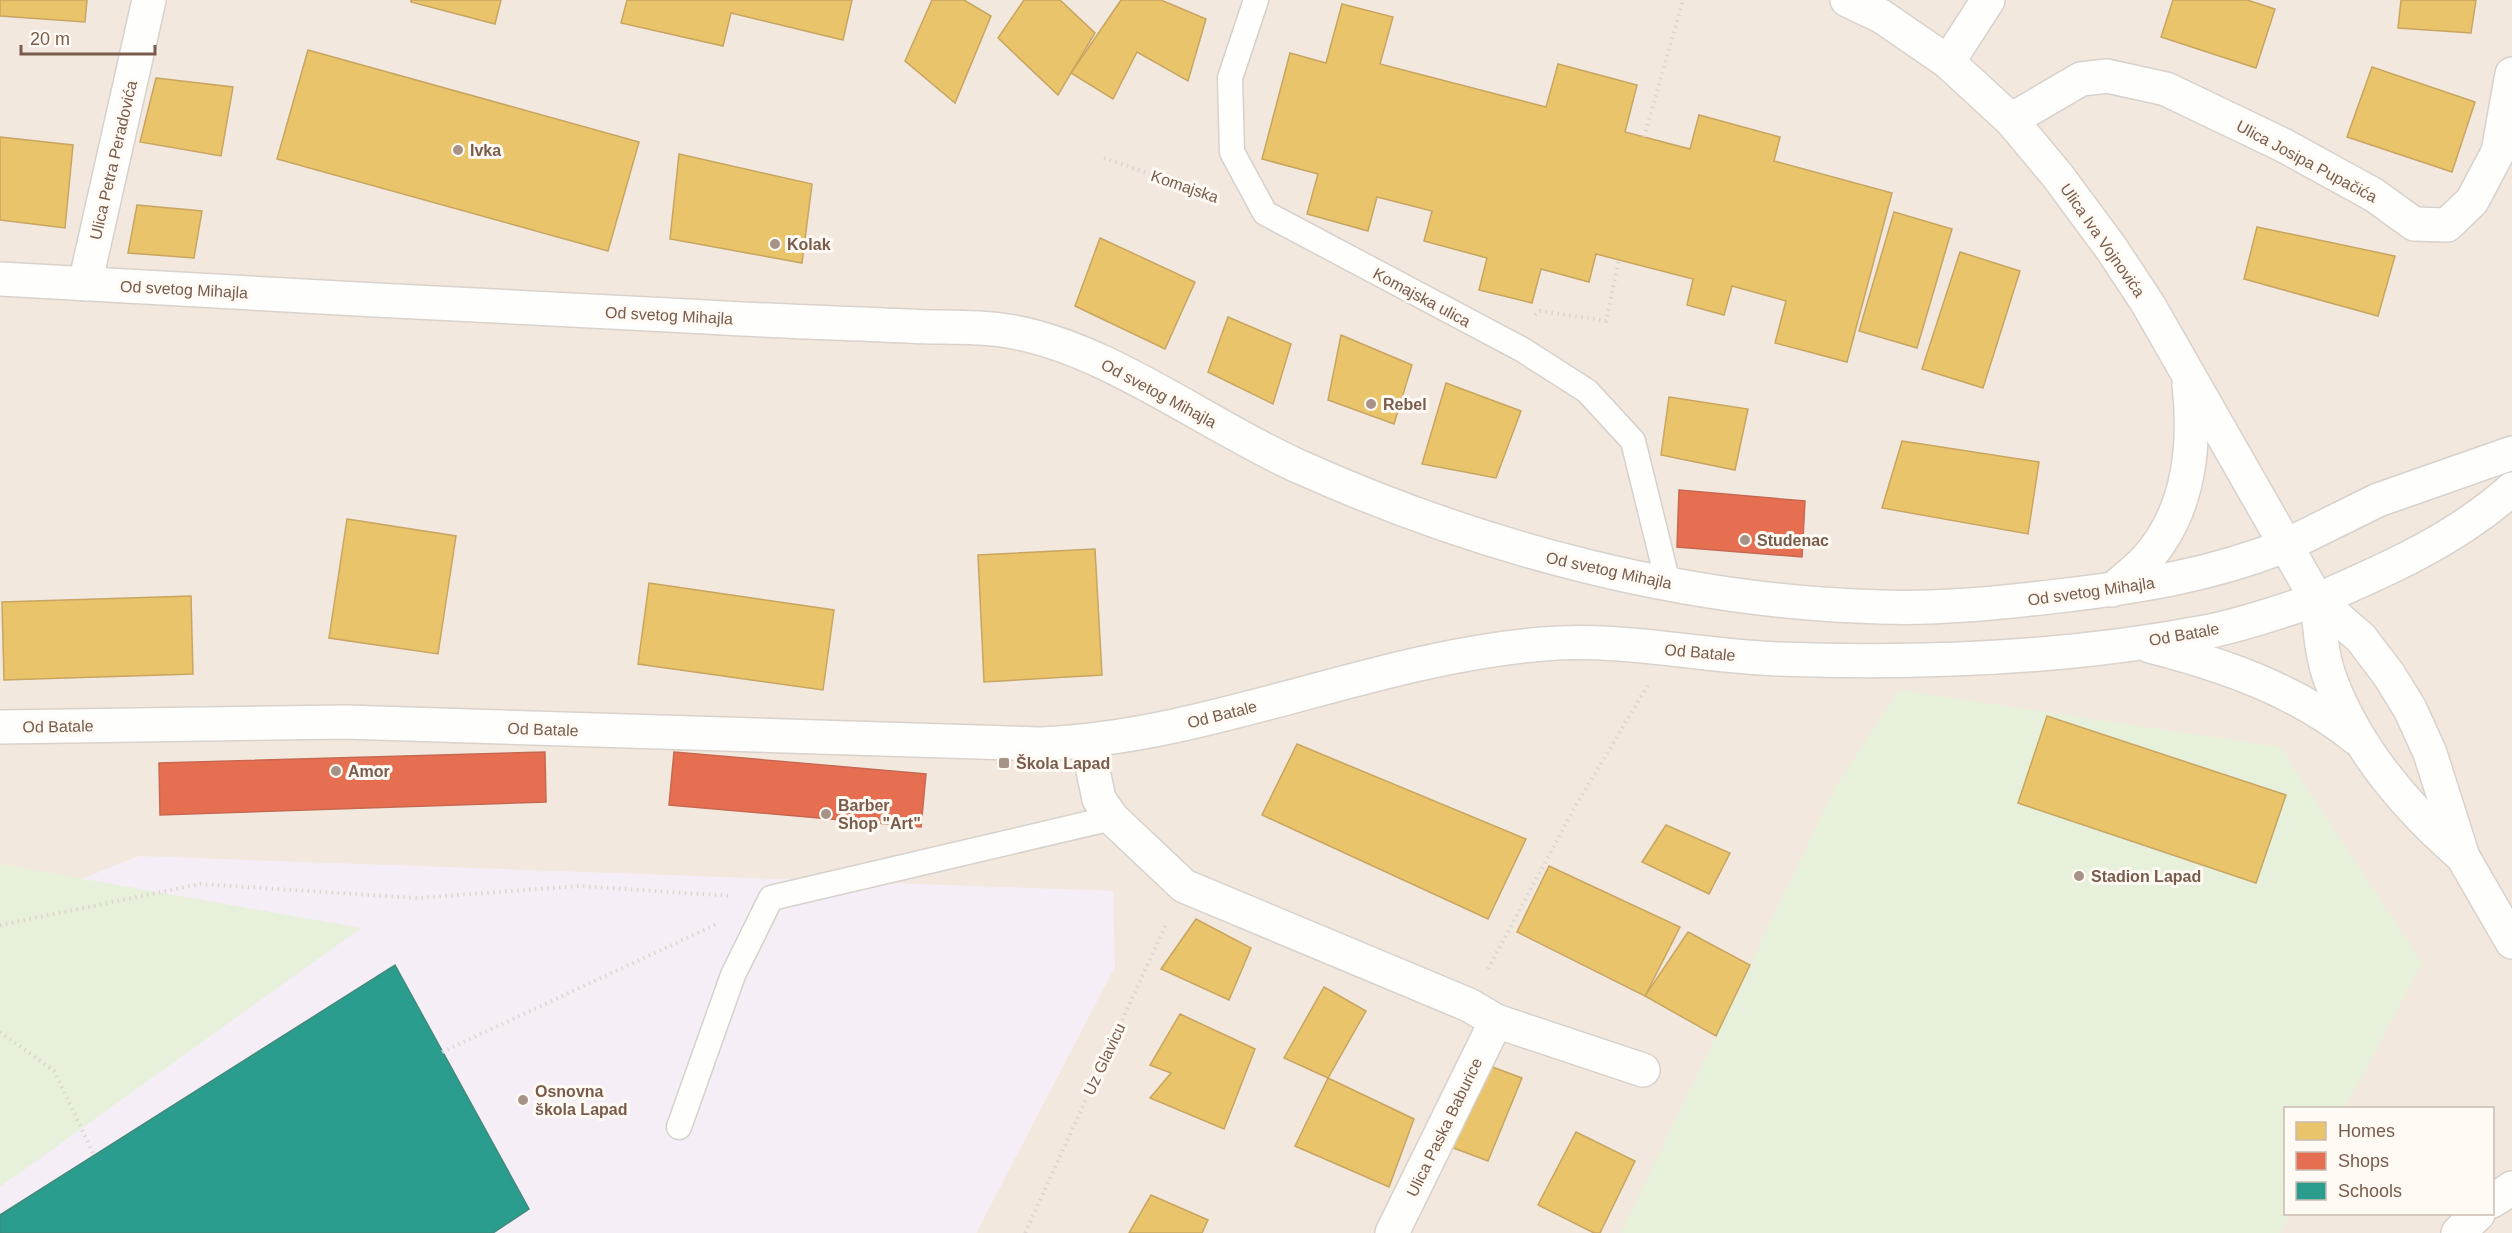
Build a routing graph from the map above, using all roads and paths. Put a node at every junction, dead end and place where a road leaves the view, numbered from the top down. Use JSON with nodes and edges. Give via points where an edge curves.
{"nodes":[{"id":1,"x":149,"y":0,"type":"edge"},
{"id":2,"x":1256,"y":0,"type":"edge"},
{"id":3,"x":1683,"y":0,"type":"edge"},
{"id":4,"x":1847,"y":0,"type":"edge"},
{"id":5,"x":1988,"y":0,"type":"edge"},
{"id":6,"x":1888,"y":8,"type":"edge"},
{"id":7,"x":1948,"y":62,"type":"junction"},
{"id":8,"x":2512,"y":74,"type":"edge"},
{"id":9,"x":2011,"y":120,"type":"junction"},
{"id":10,"x":1644,"y":137,"type":"dead end"},
{"id":11,"x":1104,"y":158,"type":"dead end"},
{"id":12,"x":1265,"y":213,"type":"junction"},
{"id":13,"x":1619,"y":259,"type":"dead end"},
{"id":14,"x":0,"y":279,"type":"edge"},
{"id":15,"x":86,"y":284,"type":"junction"},
{"id":16,"x":1505,"y":341,"type":"junction"},
{"id":17,"x":2188,"y":373,"type":"junction"},
{"id":18,"x":2512,"y":453,"type":"edge"},
{"id":19,"x":2512,"y":489,"type":"edge"},
{"id":20,"x":2287,"y":545,"type":"junction"},
{"id":21,"x":1668,"y":583,"type":"junction"},
{"id":22,"x":2112,"y":590,"type":"junction"},
{"id":23,"x":2317,"y":600,"type":"junction"},
{"id":24,"x":2137,"y":643,"type":"junction"},
{"id":25,"x":1669,"y":649,"type":"junction"},
{"id":26,"x":0,"y":727,"type":"edge"},
{"id":27,"x":1087,"y":742,"type":"junction"},
{"id":28,"x":2364,"y":744,"type":"junction"},
{"id":29,"x":1112,"y":818,"type":"junction"},
{"id":30,"x":2463,"y":857,"type":"junction"},
{"id":31,"x":1184,"y":886,"type":"junction"},
{"id":32,"x":771,"y":898,"type":"junction"},
{"id":33,"x":0,"y":925,"type":"edge"},
{"id":34,"x":2512,"y":942,"type":"edge"},
{"id":35,"x":1468,"y":1005,"type":"junction"},
{"id":36,"x":1497,"y":1021,"type":"junction"},
{"id":37,"x":0,"y":1032,"type":"edge"},
{"id":38,"x":442,"y":1052,"type":"dead end"},
{"id":39,"x":1643,"y":1070,"type":"dead end"},
{"id":40,"x":679,"y":1127,"type":"dead end"},
{"id":41,"x":94,"y":1155,"type":"dead end"},
{"id":42,"x":2512,"y":1188,"type":"edge"},
{"id":43,"x":2494,"y":1200,"type":"edge"},
{"id":44,"x":2477,"y":1215,"type":"edge"},
{"id":45,"x":1024,"y":1233,"type":"edge"},
{"id":46,"x":1392,"y":1233,"type":"edge"},
{"id":47,"x":2458,"y":1233,"type":"edge"}],
"edges":[{"from":1,"to":15,"type":"main road","name":"Ulica Petra Peradovića"},
{"from":2,"to":12,"type":"lane","via":[[1230,78],[1232,152]]},
{"from":3,"to":10,"type":"path"},
{"from":4,"to":6,"type":"main road","name":"Ulica Iva Vojnovića"},
{"from":5,"to":7,"type":"main road"},
{"from":6,"to":7,"type":"main road","name":"Ulica Iva Vojnovića"},
{"from":7,"to":9,"type":"main road","name":"Ulica Iva Vojnovića"},
{"from":8,"to":9,"type":"main road","name":"Ulica Josipa Pupačića","via":[[2498,152],[2472,201],[2447,225],[2414,224],[2374,195],[2283,145],[2166,89],[2107,76],[2081,79]]},
{"from":9,"to":17,"type":"main road","name":"Ulica Iva Vojnovića","via":[[2111,248]]},
{"from":11,"to":12,"type":"path","name":"Komajska"},
{"from":12,"to":16,"type":"lane","name":"Komajska ulica"},
{"from":13,"to":16,"type":"path","via":[[1606,321],[1540,311]]},
{"from":14,"to":15,"type":"main road","name":"Od svetog Mihajla"},
{"from":15,"to":21,"type":"main road","name":"Od svetog Mihajla","via":[[1004,330],[1071,347],[1294,465],[1413,515],[1545,557]]},
{"from":16,"to":21,"type":"lane","name":"Komajska ulica","via":[[1587,391],[1633,441]]},
{"from":17,"to":20,"type":"main road","name":"Ulica Iva Vojnovića"},
{"from":17,"to":22,"type":"main road","via":[[2193,421],[2190,463],[2181,501],[2150,555]]},
{"from":18,"to":20,"type":"main road","name":"Od svetog Mihajla","via":[[2378,500]]},
{"from":19,"to":23,"type":"main road","name":"Od Batale","via":[[2439,543]]},
{"from":20,"to":22,"type":"main road","name":"Od svetog Mihajla","via":[[2228,567]]},
{"from":20,"to":23,"type":"main road","name":"Ulica Iva Vojnovića"},
{"from":21,"to":22,"type":"main road","name":"Od svetog Mihajla","via":[[1795,602],[1885,608],[1993,603]]},
{"from":23,"to":24,"type":"main road","name":"Od Batale","via":[[2206,632]]},
{"from":23,"to":28,"type":"main road","via":[[2321,646],[2331,681]]},
{"from":23,"to":30,"type":"main road","via":[[2361,638],[2410,709],[2430,753]]},
{"from":24,"to":25,"type":"main road","name":"Od Batale","via":[[2028,655],[1893,661],[1774,659]]},
{"from":24,"to":28,"type":"main road","via":[[2238,672],[2328,716]]},
{"from":25,"to":27,"type":"main road","name":"Od Batale","via":[[1545,644],[1460,656],[1376,672],[1152,732]]},
{"from":25,"to":35,"type":"path","via":[[1576,805]]},
{"from":26,"to":27,"type":"main road","name":"Od Batale","via":[[345,722],[1028,744]]},
{"from":27,"to":29,"type":"main road","via":[[1099,799]]},
{"from":28,"to":30,"type":"main road","via":[[2423,822]]},
{"from":29,"to":31,"type":"main road"},
{"from":29,"to":32,"type":"lane"},
{"from":30,"to":34,"type":"main road"},
{"from":31,"to":35,"type":"main road"},
{"from":31,"to":45,"type":"path","name":"Uz Glavicu"},
{"from":32,"to":33,"type":"path","via":[[579,886],[417,898],[200,884]]},
{"from":32,"to":38,"type":"path"},
{"from":32,"to":40,"type":"lane","via":[[733,975]]},
{"from":35,"to":36,"type":"main road"},
{"from":36,"to":39,"type":"main road"},
{"from":36,"to":46,"type":"main road","name":"Ulica Paska Baburice"},
{"from":37,"to":41,"type":"path","via":[[54,1071]]},
{"from":42,"to":43,"type":"main road"},
{"from":44,"to":47,"type":"main road"}]}
